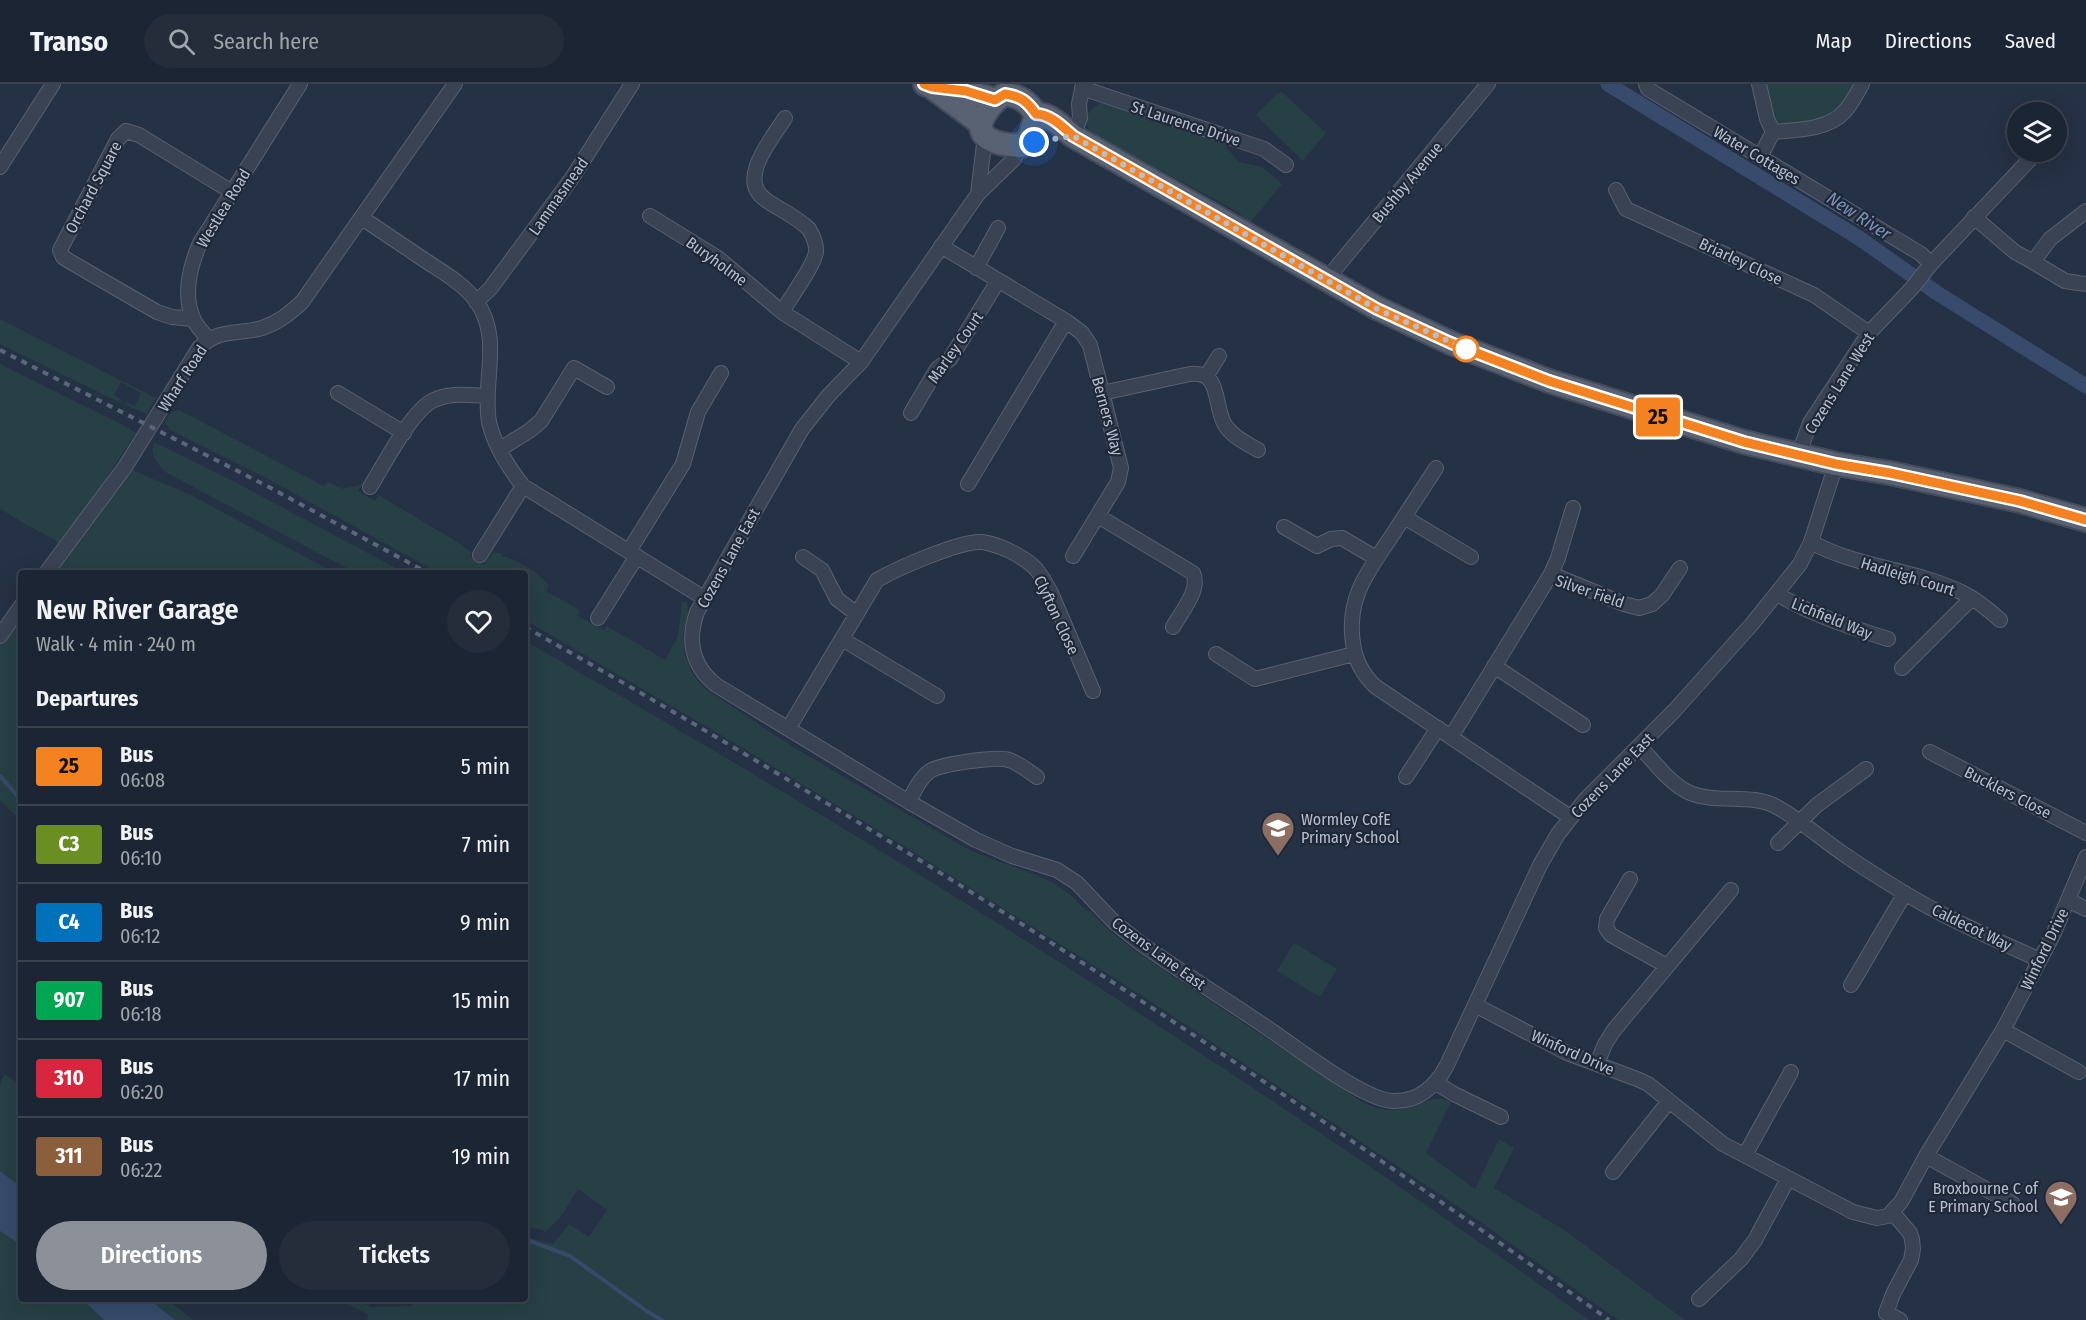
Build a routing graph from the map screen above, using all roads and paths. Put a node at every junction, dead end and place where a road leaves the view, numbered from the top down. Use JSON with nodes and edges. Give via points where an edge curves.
{"nodes":[{"id":1,"x":53,"y":84,"type":"edge"},
{"id":2,"x":300,"y":84,"type":"edge"},
{"id":3,"x":455,"y":84,"type":"edge"},
{"id":4,"x":632,"y":84,"type":"edge"},
{"id":5,"x":1488,"y":84,"type":"edge"},
{"id":6,"x":1646,"y":84,"type":"edge"},
{"id":7,"x":1759,"y":84,"type":"edge"},
{"id":8,"x":1862,"y":84,"type":"edge"},
{"id":9,"x":928,"y":85,"type":"edge"},
{"id":10,"x":1083,"y":86,"type":"edge"},
{"id":11,"x":995,"y":100,"type":"junction"},
{"id":12,"x":1079,"y":104,"type":"junction"},
{"id":13,"x":785,"y":118,"type":"dead end"},
{"id":14,"x":1055,"y":124,"type":"junction"},
{"id":15,"x":983,"y":130,"type":"junction"},
{"id":16,"x":1773,"y":132,"type":"junction"},
{"id":17,"x":1025,"y":141,"type":"junction"},
{"id":18,"x":1760,"y":157,"type":"junction"},
{"id":19,"x":2027,"y":162,"type":"edge"},
{"id":20,"x":1286,"y":165,"type":"dead end"},
{"id":21,"x":0,"y":167,"type":"edge"},
{"id":22,"x":1616,"y":190,"type":"dead end"},
{"id":23,"x":232,"y":192,"type":"junction"},
{"id":24,"x":978,"y":194,"type":"junction"},
{"id":25,"x":2086,"y":211,"type":"edge"},
{"id":26,"x":650,"y":216,"type":"dead end"},
{"id":27,"x":1974,"y":217,"type":"junction"},
{"id":28,"x":362,"y":218,"type":"junction"},
{"id":29,"x":998,"y":228,"type":"dead end"},
{"id":30,"x":941,"y":246,"type":"junction"},
{"id":31,"x":2033,"y":262,"type":"junction"},
{"id":32,"x":975,"y":268,"type":"junction"},
{"id":33,"x":1928,"y":268,"type":"junction"},
{"id":34,"x":1326,"y":280,"type":"junction"},
{"id":35,"x":998,"y":281,"type":"junction"},
{"id":36,"x":2086,"y":284,"type":"edge"},
{"id":37,"x":477,"y":302,"type":"junction"},
{"id":38,"x":782,"y":312,"type":"junction"},
{"id":39,"x":193,"y":319,"type":"junction"},
{"id":40,"x":1066,"y":321,"type":"junction"},
{"id":41,"x":1869,"y":333,"type":"junction"},
{"id":42,"x":208,"y":338,"type":"junction"},
{"id":43,"x":1219,"y":356,"type":"dead end"},
{"id":44,"x":861,"y":362,"type":"junction"},
{"id":45,"x":721,"y":373,"type":"dead end"},
{"id":46,"x":1207,"y":375,"type":"junction"},
{"id":47,"x":607,"y":387,"type":"dead end"},
{"id":48,"x":338,"y":393,"type":"dead end"},
{"id":49,"x":1102,"y":393,"type":"junction"},
{"id":50,"x":487,"y":396,"type":"junction"},
{"id":51,"x":911,"y":413,"type":"dead end"},
{"id":52,"x":404,"y":433,"type":"junction"},
{"id":53,"x":500,"y":449,"type":"junction"},
{"id":54,"x":1258,"y":450,"type":"dead end"},
{"id":55,"x":1798,"y":456,"type":"junction"},
{"id":56,"x":1836,"y":464,"type":"junction"},
{"id":57,"x":1436,"y":468,"type":"dead end"},
{"id":58,"x":968,"y":484,"type":"dead end"},
{"id":59,"x":523,"y":486,"type":"junction"},
{"id":60,"x":370,"y":487,"type":"dead end"},
{"id":61,"x":1573,"y":508,"type":"dead end"},
{"id":62,"x":1098,"y":516,"type":"junction"},
{"id":63,"x":1404,"y":517,"type":"junction"},
{"id":64,"x":2086,"y":520,"type":"edge"},
{"id":65,"x":1284,"y":527,"type":"dead end"},
{"id":66,"x":1811,"y":542,"type":"junction"},
{"id":67,"x":633,"y":554,"type":"junction"},
{"id":68,"x":480,"y":555,"type":"dead end"},
{"id":69,"x":1073,"y":556,"type":"dead end"},
{"id":70,"x":803,"y":557,"type":"dead end"},
{"id":71,"x":1471,"y":557,"type":"dead end"},
{"id":72,"x":1376,"y":558,"type":"junction"},
{"id":73,"x":1680,"y":568,"type":"dead end"},
{"id":74,"x":48,"y":570,"type":"edge"},
{"id":75,"x":1551,"y":574,"type":"junction"},
{"id":76,"x":1777,"y":594,"type":"junction"},
{"id":77,"x":704,"y":598,"type":"junction"},
{"id":78,"x":1972,"y":598,"type":"junction"},
{"id":79,"x":18,"y":610,"type":"edge"},
{"id":80,"x":857,"y":614,"type":"junction"},
{"id":81,"x":598,"y":618,"type":"dead end"},
{"id":82,"x":2000,"y":620,"type":"dead end"},
{"id":83,"x":1173,"y":627,"type":"dead end"},
{"id":84,"x":0,"y":636,"type":"edge"},
{"id":85,"x":842,"y":639,"type":"junction"},
{"id":86,"x":1888,"y":639,"type":"dead end"},
{"id":87,"x":1216,"y":654,"type":"dead end"},
{"id":88,"x":1354,"y":654,"type":"junction"},
{"id":89,"x":1494,"y":666,"type":"junction"},
{"id":90,"x":1902,"y":668,"type":"dead end"},
{"id":91,"x":1093,"y":691,"type":"dead end"},
{"id":92,"x":937,"y":696,"type":"dead end"},
{"id":93,"x":1583,"y":725,"type":"dead end"},
{"id":94,"x":1437,"y":728,"type":"junction"},
{"id":95,"x":788,"y":729,"type":"junction"},
{"id":96,"x":1450,"y":737,"type":"junction"},
{"id":97,"x":1639,"y":746,"type":"junction"},
{"id":98,"x":1930,"y":752,"type":"dead end"},
{"id":99,"x":1866,"y":769,"type":"dead end"},
{"id":100,"x":1037,"y":777,"type":"dead end"},
{"id":101,"x":1406,"y":777,"type":"dead end"},
{"id":102,"x":909,"y":802,"type":"junction"},
{"id":103,"x":1570,"y":817,"type":"junction"},
{"id":104,"x":1800,"y":822,"type":"junction"},
{"id":105,"x":2086,"y":833,"type":"edge"},
{"id":106,"x":1778,"y":843,"type":"dead end"},
{"id":107,"x":2086,"y":857,"type":"edge"},
{"id":108,"x":1630,"y":879,"type":"dead end"},
{"id":109,"x":1731,"y":890,"type":"dead end"},
{"id":110,"x":1905,"y":893,"type":"junction"},
{"id":111,"x":2068,"y":900,"type":"junction"},
{"id":112,"x":2086,"y":909,"type":"edge"},
{"id":113,"x":2040,"y":960,"type":"junction"},
{"id":114,"x":1667,"y":966,"type":"junction"},
{"id":115,"x":1851,"y":985,"type":"dead end"},
{"id":116,"x":1475,"y":1005,"type":"junction"},
{"id":117,"x":2003,"y":1030,"type":"junction"},
{"id":118,"x":1597,"y":1065,"type":"junction"},
{"id":119,"x":1791,"y":1072,"type":"dead end"},
{"id":120,"x":2079,"y":1072,"type":"dead end"},
{"id":121,"x":1436,"y":1083,"type":"junction"},
{"id":122,"x":1669,"y":1101,"type":"junction"},
{"id":123,"x":1502,"y":1117,"type":"dead end"},
{"id":124,"x":1745,"y":1155,"type":"junction"},
{"id":125,"x":1926,"y":1156,"type":"junction"},
{"id":126,"x":1613,"y":1172,"type":"dead end"},
{"id":127,"x":1788,"y":1179,"type":"junction"},
{"id":128,"x":2013,"y":1204,"type":"dead end"},
{"id":129,"x":1893,"y":1213,"type":"junction"},
{"id":130,"x":1699,"y":1299,"type":"dead end"},
{"id":131,"x":1900,"y":1320,"type":"edge"}],
"edges":[{"from":1,"to":21,"type":"street"},
{"from":2,"to":23,"type":"street","name":"Westlea Road"},
{"from":3,"to":28,"type":"street","name":"Wharf Road"},
{"from":4,"to":37,"type":"street","name":"Lammasmead","via":[[572,178],[498,280]]},
{"from":5,"to":34,"type":"street","name":"Bushby Avenue"},
{"from":6,"to":18,"type":"street","name":"Water Cottages","via":[[1648,89]]},
{"from":7,"to":16,"type":"street"},
{"from":8,"to":16,"type":"street","via":[[1844,112],[1831,121]]},
{"from":9,"to":11,"type":"main road"},
{"from":9,"to":15,"type":"main road"},
{"from":10,"to":12,"type":"street","name":"St Laurence Drive"},
{"from":10,"to":20,"type":"street","name":"St Laurence Drive","via":[[1264,149]]},
{"from":11,"to":14,"type":"main road","via":[[1005,94],[1019,96]]},
{"from":11,"to":15,"type":"main road"},
{"from":12,"to":14,"type":"street"},
{"from":12,"to":14,"type":"street","name":"St Laurence Drive","via":[[1080,118]]},
{"from":13,"to":38,"type":"street","via":[[758,162],[755,185],[763,198],[809,229],[816,249],[813,261]]},
{"from":14,"to":17,"type":"main road"},
{"from":14,"to":17,"type":"main road","via":[[1034,142]]},
{"from":14,"to":34,"type":"main road"},
{"from":15,"to":17,"type":"main road","via":[[1003,144]]},
{"from":15,"to":24,"type":"street","name":"Cozens Lane East"},
{"from":16,"to":18,"type":"street"},
{"from":17,"to":24,"type":"street","name":"Cozens Lane East","via":[[1014,159]]},
{"from":18,"to":33,"type":"street","name":"Water Cottages","via":[[1921,254]]},
{"from":19,"to":27,"type":"street"},
{"from":22,"to":41,"type":"street","name":"Briarley Close","via":[[1626,209],[1814,295]]},
{"from":23,"to":39,"type":"street","name":"Westlea Road","via":[[200,243],[190,267]]},
{"from":23,"to":39,"type":"street","name":"Orchard Square","via":[[139,135],[126,131],[118,139],[60,250],[69,261],[157,312]]},
{"from":24,"to":30,"type":"street","name":"Cozens Lane East"},
{"from":25,"to":31,"type":"street","via":[[2050,239]]},
{"from":26,"to":38,"type":"street","name":"Buryholme","via":[[717,258]]},
{"from":27,"to":31,"type":"street"},
{"from":27,"to":33,"type":"street"},
{"from":28,"to":37,"type":"street","via":[[450,277]]},
{"from":28,"to":42,"type":"street","name":"Wharf Road","via":[[292,311],[270,325]]},
{"from":29,"to":32,"type":"street"},
{"from":30,"to":32,"type":"street","name":"Berners Way"},
{"from":30,"to":44,"type":"street","name":"Cozens Lane East"},
{"from":31,"to":36,"type":"street","via":[[2065,281]]},
{"from":32,"to":35,"type":"street","name":"Berners Way"},
{"from":33,"to":41,"type":"street","name":"Cozens Lane West"},
{"from":34,"to":55,"type":"main road","via":[[1451,343],[1549,381],[1711,433]]},
{"from":35,"to":40,"type":"street","name":"Berners Way"},
{"from":35,"to":51,"type":"street","name":"Marley Court"},
{"from":37,"to":50,"type":"street","via":[[489,330]]},
{"from":38,"to":44,"type":"street","name":"Buryholme"},
{"from":39,"to":42,"type":"street"},
{"from":40,"to":49,"type":"street","name":"Berners Way","via":[[1086,338]]},
{"from":40,"to":58,"type":"street"},
{"from":41,"to":55,"type":"street","name":"Cozens Lane West","via":[[1810,423]]},
{"from":42,"to":74,"type":"street","name":"Wharf Road","via":[[125,467]]},
{"from":43,"to":46,"type":"street"},
{"from":44,"to":77,"type":"street","name":"Cozens Lane East","via":[[802,429]]},
{"from":45,"to":67,"type":"street","via":[[698,412],[683,464]]},
{"from":46,"to":49,"type":"street","via":[[1190,374]]},
{"from":46,"to":54,"type":"street","via":[[1226,425]]},
{"from":47,"to":53,"type":"street","via":[[574,368],[541,421]]},
{"from":48,"to":52,"type":"street"},
{"from":49,"to":62,"type":"street","name":"Berners Way","via":[[1122,468]]},
{"from":50,"to":52,"type":"street","via":[[433,400],[418,411]]},
{"from":50,"to":53,"type":"street","via":[[489,423]]},
{"from":52,"to":60,"type":"street"},
{"from":53,"to":59,"type":"street"},
{"from":55,"to":56,"type":"main road"},
{"from":56,"to":64,"type":"main road","via":[[2020,501]]},
{"from":56,"to":66,"type":"street","name":"Cozens Lane East"},
{"from":57,"to":63,"type":"street"},
{"from":59,"to":67,"type":"street"},
{"from":59,"to":68,"type":"street"},
{"from":61,"to":75,"type":"street"},
{"from":62,"to":69,"type":"street","name":"Berners Way"},
{"from":62,"to":83,"type":"street","via":[[1193,573],[1194,589]]},
{"from":63,"to":71,"type":"street"},
{"from":63,"to":72,"type":"street"},
{"from":65,"to":72,"type":"street","via":[[1317,546],[1342,538]]},
{"from":66,"to":76,"type":"street","name":"Cozens Lane East"},
{"from":66,"to":78,"type":"street","name":"Hadleigh Court","via":[[1834,554],[1946,586]]},
{"from":67,"to":77,"type":"street"},
{"from":67,"to":81,"type":"street"},
{"from":70,"to":80,"type":"street","via":[[822,570],[837,599]]},
{"from":72,"to":88,"type":"street","via":[[1353,607]]},
{"from":73,"to":75,"type":"street","name":"Silver Field","via":[[1662,595],[1639,608]]},
{"from":75,"to":89,"type":"street","name":"Silver Field"},
{"from":76,"to":86,"type":"street","name":"Lichfield Way","via":[[1796,606]]},
{"from":76,"to":97,"type":"street","name":"Cozens Lane East"},
{"from":77,"to":95,"type":"street","name":"Cozens Lane East","via":[[691,638],[694,657],[704,674]]},
{"from":78,"to":82,"type":"street","name":"Hadleigh Court"},
{"from":78,"to":90,"type":"street"},
{"from":79,"to":84,"type":"street"},
{"from":80,"to":85,"type":"street","name":"Clyfton Close"},
{"from":80,"to":91,"type":"street","name":"Clyfton Close","via":[[877,580],[894,570],[965,544],[982,542],[999,547],[1033,565],[1044,579]]},
{"from":85,"to":92,"type":"street"},
{"from":85,"to":95,"type":"street","name":"Clyfton Close"},
{"from":87,"to":88,"type":"street","via":[[1255,679]]},
{"from":88,"to":94,"type":"street","via":[[1376,687]]},
{"from":89,"to":93,"type":"street"},
{"from":89,"to":96,"type":"street","name":"Silver Field"},
{"from":94,"to":96,"type":"street"},
{"from":94,"to":101,"type":"street"},
{"from":95,"to":102,"type":"street","name":"Cozens Lane East"},
{"from":96,"to":103,"type":"street"},
{"from":97,"to":103,"type":"street","name":"Cozens Lane East"},
{"from":97,"to":104,"type":"street","name":"Caldecot Way","via":[[1686,791],[1764,802]]},
{"from":98,"to":105,"type":"street","name":"Bucklers Close"},
{"from":99,"to":104,"type":"street"},
{"from":100,"to":102,"type":"street","via":[[1003,759],[941,766],[925,776]]},
{"from":102,"to":121,"type":"street","name":"Cozens Lane East","via":[[994,848],[1057,870],[1077,883],[1140,943],[1367,1094],[1401,1100],[1422,1094]]},
{"from":103,"to":116,"type":"street","name":"Cozens Lane East","via":[[1540,865]]},
{"from":104,"to":106,"type":"street"},
{"from":104,"to":110,"type":"street","name":"Caldecot Way"},
{"from":107,"to":111,"type":"street","name":"Winford Drive"},
{"from":108,"to":114,"type":"street","via":[[1607,919],[1606,928],[1611,935]]},
{"from":109,"to":114,"type":"street"},
{"from":110,"to":113,"type":"street","name":"Caldecot Way"},
{"from":110,"to":115,"type":"street"},
{"from":111,"to":112,"type":"street","name":"Winford Drive"},
{"from":111,"to":113,"type":"street","name":"Winford Drive"},
{"from":113,"to":117,"type":"street","name":"Winford Drive"},
{"from":114,"to":118,"type":"street","via":[[1614,1030]]},
{"from":116,"to":118,"type":"street","name":"Winford Drive"},
{"from":116,"to":121,"type":"street","name":"Cozens Lane East"},
{"from":117,"to":120,"type":"street"},
{"from":117,"to":125,"type":"street","name":"Winford Drive"},
{"from":118,"to":122,"type":"street","name":"Winford Drive","via":[[1637,1079]]},
{"from":119,"to":124,"type":"street"},
{"from":121,"to":123,"type":"street"},
{"from":122,"to":124,"type":"street","name":"Winford Drive","via":[[1712,1137]]},
{"from":122,"to":126,"type":"street"},
{"from":124,"to":127,"type":"street","name":"Winford Drive"},
{"from":125,"to":128,"type":"street"},
{"from":125,"to":129,"type":"street","name":"Winford Drive"},
{"from":127,"to":129,"type":"street","name":"Winford Drive","via":[[1853,1212],[1877,1218]]},
{"from":127,"to":130,"type":"street","via":[[1741,1259]]},
{"from":129,"to":131,"type":"street","via":[[1910,1233],[1913,1244],[1911,1260],[1886,1313]]}]}
